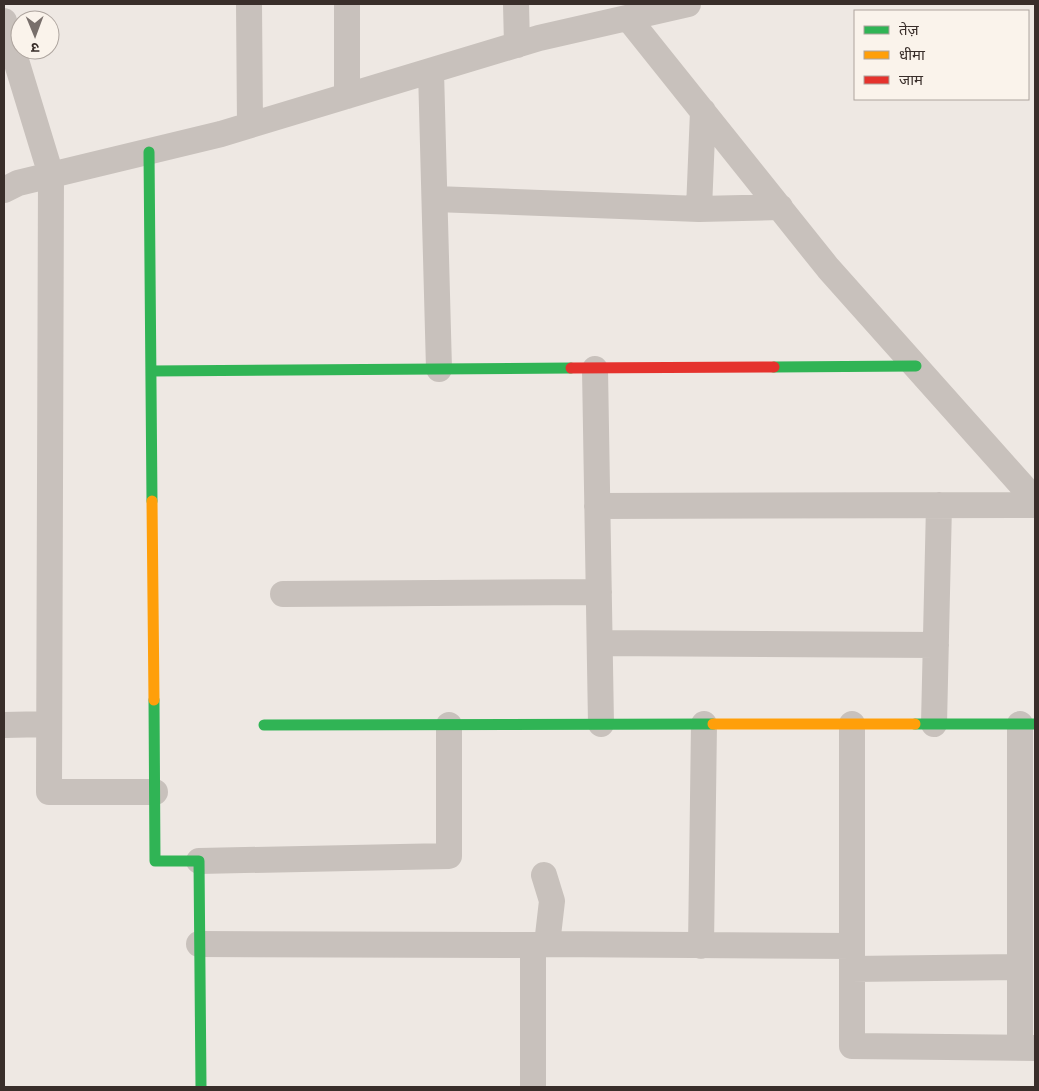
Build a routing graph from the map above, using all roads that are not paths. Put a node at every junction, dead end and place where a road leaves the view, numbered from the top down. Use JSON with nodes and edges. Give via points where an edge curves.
{"nodes":[{"id":1,"x":249,"y":4,"type":"edge"},
{"id":2,"x":347,"y":4,"type":"edge"},
{"id":3,"x":516,"y":4,"type":"edge"},
{"id":4,"x":676,"y":5,"type":"edge"},
{"id":5,"x":628,"y":18,"type":"junction"},
{"id":6,"x":4,"y":21,"type":"edge"},
{"id":7,"x":517,"y":45,"type":"junction"},
{"id":8,"x":431,"y":71,"type":"junction"},
{"id":9,"x":347,"y":96,"type":"junction"},
{"id":10,"x":702,"y":111,"type":"junction"},
{"id":11,"x":250,"y":125,"type":"junction"},
{"id":12,"x":149,"y":152,"type":"junction"},
{"id":13,"x":51,"y":175,"type":"junction"},
{"id":14,"x":4,"y":190,"type":"edge"},
{"id":15,"x":435,"y":199,"type":"junction"},
{"id":16,"x":780,"y":207,"type":"junction"},
{"id":17,"x":699,"y":209,"type":"junction"},
{"id":18,"x":916,"y":366,"type":"junction"},
{"id":19,"x":595,"y":368,"type":"junction"},
{"id":20,"x":439,"y":369,"type":"junction"},
{"id":21,"x":151,"y":371,"type":"junction"},
{"id":22,"x":1035,"y":500,"type":"edge"},
{"id":23,"x":939,"y":505,"type":"junction"},
{"id":24,"x":1035,"y":505,"type":"edge"},
{"id":25,"x":598,"y":506,"type":"junction"},
{"id":26,"x":599,"y":592,"type":"junction"},
{"id":27,"x":283,"y":594,"type":"dead end"},
{"id":28,"x":600,"y":643,"type":"junction"},
{"id":29,"x":936,"y":646,"type":"junction"},
{"id":30,"x":49,"y":724,"type":"junction"},
{"id":31,"x":601,"y":724,"type":"junction"},
{"id":32,"x":704,"y":724,"type":"junction"},
{"id":33,"x":852,"y":724,"type":"junction"},
{"id":34,"x":934,"y":724,"type":"junction"},
{"id":35,"x":1028,"y":724,"type":"edge"},
{"id":36,"x":4,"y":725,"type":"edge"},
{"id":37,"x":264,"y":725,"type":"dead end"},
{"id":38,"x":449,"y":725,"type":"junction"},
{"id":39,"x":155,"y":792,"type":"junction"},
{"id":40,"x":199,"y":861,"type":"junction"},
{"id":41,"x":544,"y":875,"type":"dead end"},
{"id":42,"x":199,"y":944,"type":"junction"},
{"id":43,"x":540,"y":944,"type":"junction"},
{"id":44,"x":701,"y":946,"type":"junction"},
{"id":45,"x":852,"y":958,"type":"junction"},
{"id":46,"x":1020,"y":967,"type":"junction"},
{"id":47,"x":1028,"y":1048,"type":"edge"},
{"id":48,"x":200,"y":1087,"type":"edge"},
{"id":49,"x":533,"y":1087,"type":"edge"}],
"edges":[{"from":1,"to":11,"type":"street"},
{"from":2,"to":9,"type":"street"},
{"from":3,"to":7,"type":"street"},
{"from":4,"to":5,"type":"street"},
{"from":5,"to":7,"type":"street"},
{"from":5,"to":10,"type":"street"},
{"from":6,"to":13,"type":"street"},
{"from":7,"to":8,"type":"street"},
{"from":8,"to":9,"type":"street"},
{"from":8,"to":15,"type":"street"},
{"from":9,"to":11,"type":"street"},
{"from":10,"to":16,"type":"street"},
{"from":10,"to":17,"type":"street"},
{"from":11,"to":12,"type":"street"},
{"from":12,"to":13,"type":"street"},
{"from":12,"to":21,"type":"street"},
{"from":13,"to":14,"type":"street"},
{"from":13,"to":30,"type":"street"},
{"from":15,"to":17,"type":"street"},
{"from":15,"to":20,"type":"street"},
{"from":16,"to":17,"type":"street"},
{"from":16,"to":18,"type":"street","via":[[828,268]]},
{"from":18,"to":19,"type":"street"},
{"from":18,"to":22,"type":"street"},
{"from":19,"to":20,"type":"street"},
{"from":19,"to":25,"type":"street"},
{"from":20,"to":21,"type":"street"},
{"from":21,"to":39,"type":"street"},
{"from":23,"to":24,"type":"street"},
{"from":23,"to":25,"type":"street"},
{"from":23,"to":29,"type":"street"},
{"from":25,"to":26,"type":"street"},
{"from":26,"to":27,"type":"street"},
{"from":26,"to":28,"type":"street"},
{"from":28,"to":29,"type":"street"},
{"from":28,"to":31,"type":"street"},
{"from":29,"to":34,"type":"street"},
{"from":30,"to":36,"type":"street"},
{"from":30,"to":39,"type":"street","via":[[49,792]]},
{"from":31,"to":32,"type":"street"},
{"from":31,"to":38,"type":"street"},
{"from":32,"to":33,"type":"street"},
{"from":32,"to":44,"type":"street"},
{"from":33,"to":34,"type":"street"},
{"from":33,"to":45,"type":"street"},
{"from":34,"to":35,"type":"street"},
{"from":35,"to":46,"type":"street"},
{"from":37,"to":38,"type":"street"},
{"from":38,"to":40,"type":"street","via":[[449,856]]},
{"from":39,"to":40,"type":"street","via":[[156,861]]},
{"from":40,"to":42,"type":"street"},
{"from":41,"to":43,"type":"street","via":[[552,900]]},
{"from":42,"to":43,"type":"street"},
{"from":42,"to":48,"type":"street"},
{"from":43,"to":44,"type":"street"},
{"from":43,"to":49,"type":"street"},
{"from":44,"to":45,"type":"street"},
{"from":45,"to":46,"type":"street"},
{"from":45,"to":47,"type":"street","via":[[852,1046]]},
{"from":46,"to":47,"type":"street"}]}
